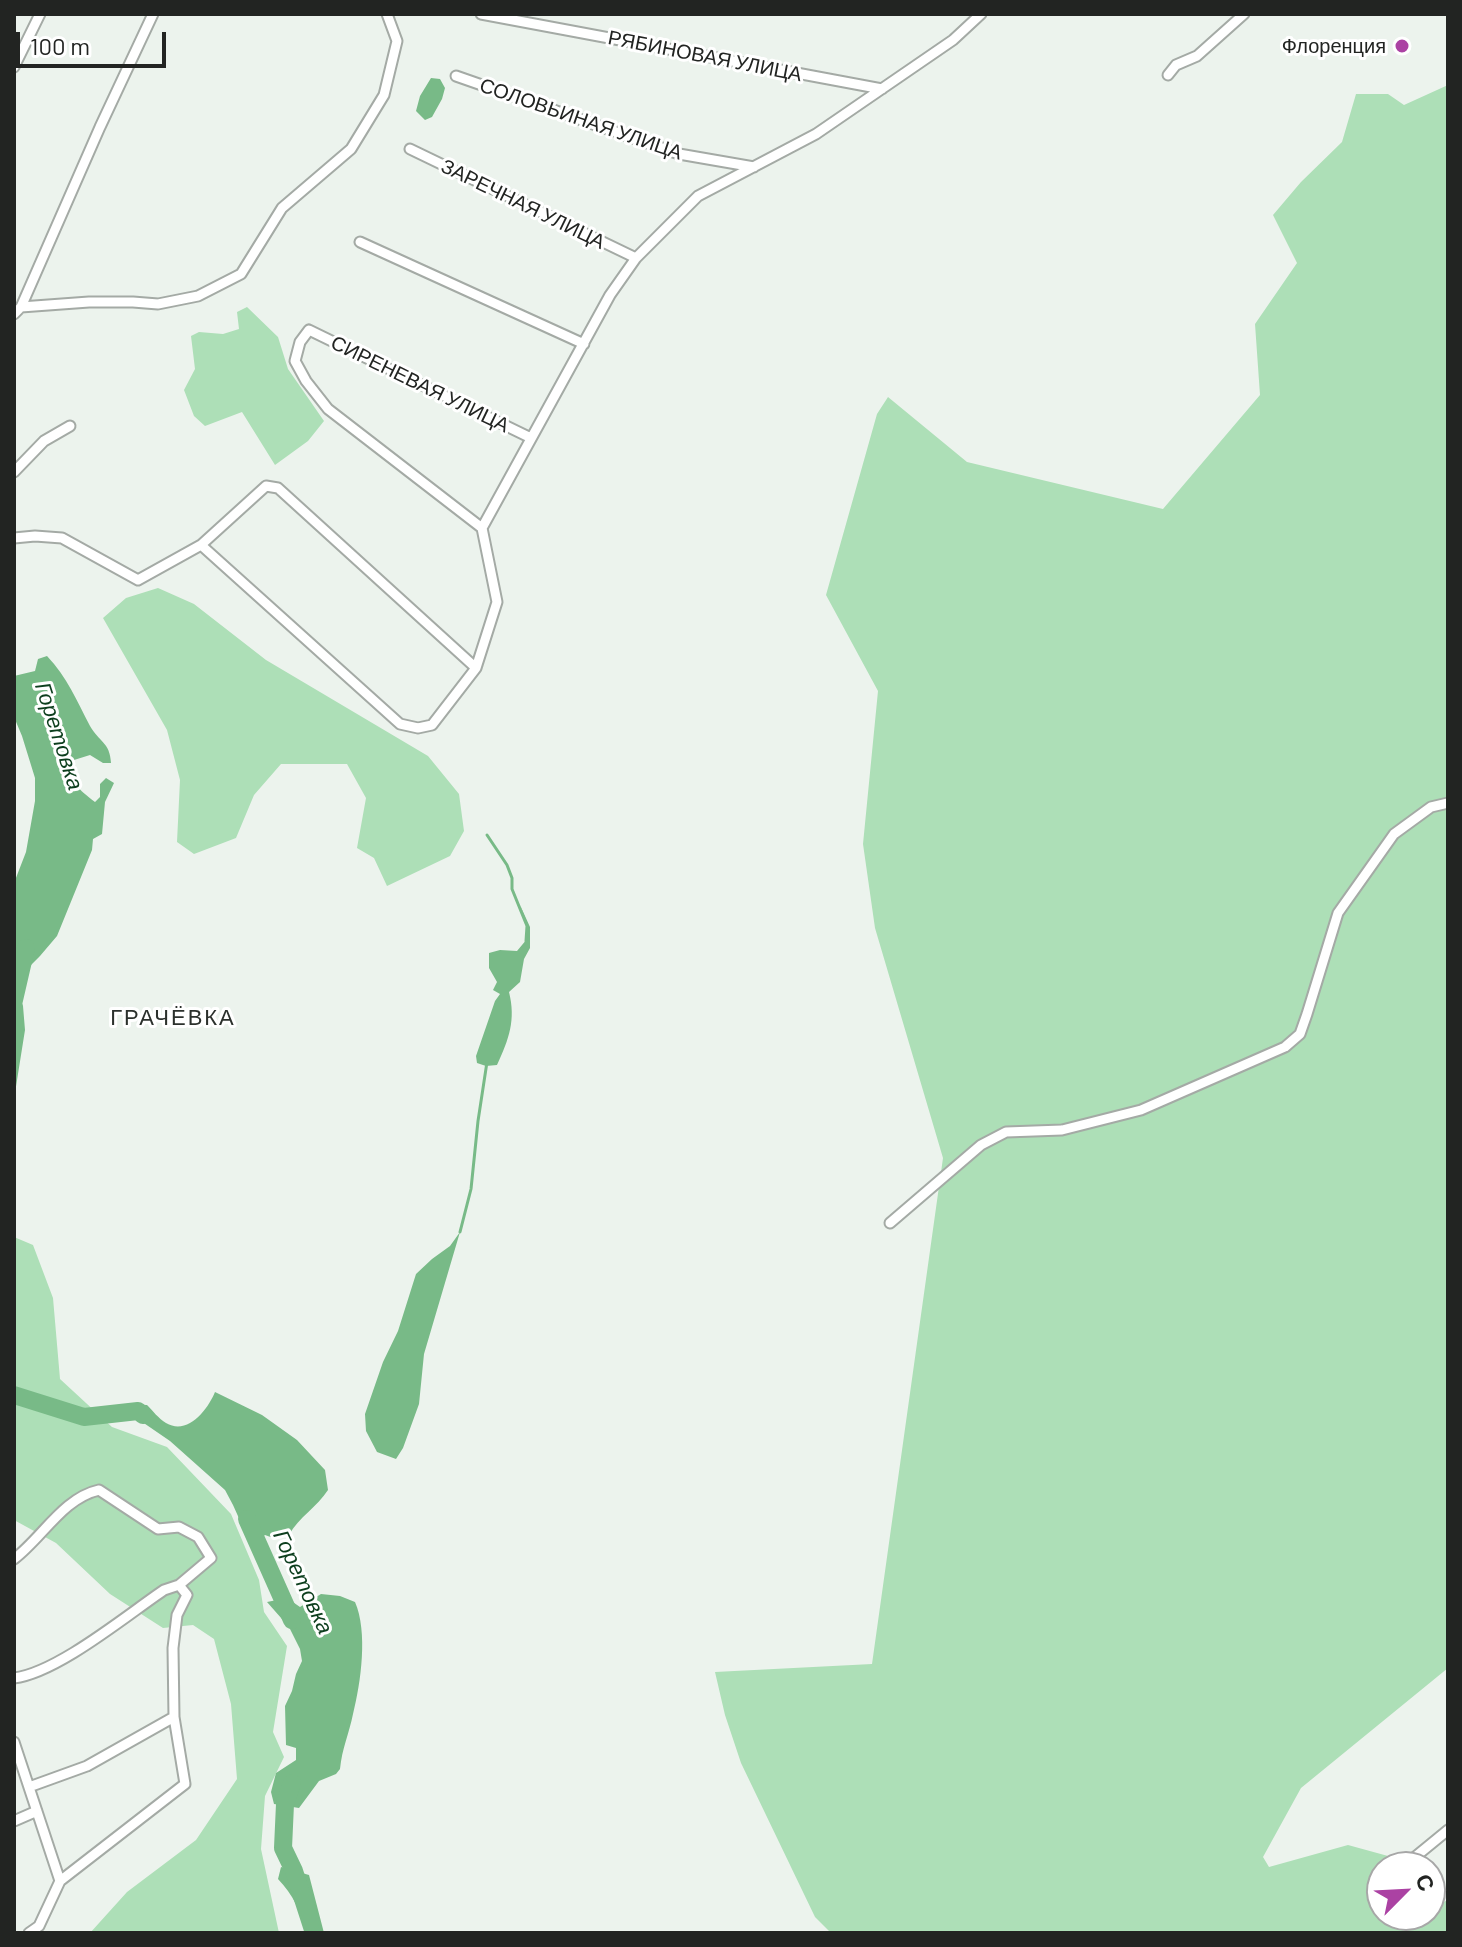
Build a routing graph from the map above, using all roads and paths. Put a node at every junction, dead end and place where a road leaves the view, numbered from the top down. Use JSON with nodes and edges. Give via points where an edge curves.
{"nodes":[{"id":1,"x":40,"y":14,"type":"edge"},
{"id":2,"x":153,"y":14,"type":"edge"},
{"id":3,"x":387,"y":14,"type":"edge"},
{"id":4,"x":481,"y":14,"type":"edge"},
{"id":5,"x":981,"y":14,"type":"edge"},
{"id":6,"x":1244,"y":14,"type":"edge"},
{"id":7,"x":14,"y":67,"type":"edge"},
{"id":8,"x":1168,"y":75,"type":"dead end"},
{"id":9,"x":456,"y":76,"type":"dead end"},
{"id":10,"x":882,"y":89,"type":"junction"},
{"id":11,"x":410,"y":149,"type":"dead end"},
{"id":12,"x":754,"y":167,"type":"junction"},
{"id":13,"x":360,"y":242,"type":"dead end"},
{"id":14,"x":636,"y":258,"type":"junction"},
{"id":15,"x":18,"y":311,"type":"edge"},
{"id":16,"x":584,"y":344,"type":"junction"},
{"id":17,"x":70,"y":426,"type":"dead end"},
{"id":18,"x":531,"y":438,"type":"junction"},
{"id":19,"x":14,"y":472,"type":"edge"},
{"id":20,"x":482,"y":528,"type":"junction"},
{"id":21,"x":14,"y":538,"type":"edge"},
{"id":22,"x":201,"y":545,"type":"junction"},
{"id":23,"x":476,"y":668,"type":"junction"},
{"id":24,"x":1448,"y":803,"type":"edge"},
{"id":25,"x":890,"y":1223,"type":"dead end"},
{"id":26,"x":14,"y":1559,"type":"edge"},
{"id":27,"x":179,"y":1585,"type":"junction"},
{"id":28,"x":14,"y":1678,"type":"edge"},
{"id":29,"x":174,"y":1717,"type":"junction"},
{"id":30,"x":14,"y":1742,"type":"edge"},
{"id":31,"x":29,"y":1787,"type":"junction"},
{"id":32,"x":37,"y":1811,"type":"junction"},
{"id":33,"x":14,"y":1821,"type":"edge"},
{"id":34,"x":1448,"y":1830,"type":"edge"},
{"id":35,"x":1422,"y":1851,"type":"edge"},
{"id":36,"x":60,"y":1881,"type":"junction"},
{"id":37,"x":41,"y":1928,"type":"edge"},
{"id":38,"x":29,"y":1933,"type":"edge"}],
"edges":[{"from":1,"to":7,"type":"street"},
{"from":2,"to":15,"type":"street"},
{"from":3,"to":15,"type":"street","via":[[397,41],[384,95],[351,149],[282,208],[241,274],[198,296],[158,304],[89,302]]},
{"from":4,"to":10,"type":"street","name":"РЯБИНОВАЯ УЛИЦА"},
{"from":5,"to":10,"type":"street"},
{"from":6,"to":8,"type":"street"},
{"from":9,"to":12,"type":"street","name":"СОЛОВЬИНАЯ УЛИЦА","via":[[679,154]]},
{"from":10,"to":12,"type":"street","via":[[816,134]]},
{"from":11,"to":14,"type":"street","name":"ЗАРЕЧНАЯ УЛИЦА"},
{"from":12,"to":14,"type":"street","via":[[698,196]]},
{"from":13,"to":16,"type":"street"},
{"from":14,"to":16,"type":"street"},
{"from":16,"to":18,"type":"street"},
{"from":17,"to":19,"type":"street","via":[[44,441]]},
{"from":18,"to":20,"type":"street"},
{"from":18,"to":20,"type":"street","name":"СИРЕНЕВАЯ УЛИЦА","via":[[309,330],[300,342],[295,361],[328,409]]},
{"from":20,"to":23,"type":"street","via":[[497,602]]},
{"from":21,"to":22,"type":"street","via":[[62,538],[138,580]]},
{"from":22,"to":23,"type":"street","via":[[266,486],[278,488]]},
{"from":22,"to":23,"type":"street","via":[[400,724],[432,725]]},
{"from":24,"to":25,"type":"street","via":[[1431,807],[1394,834],[1338,913],[1304,1024],[1285,1047],[1141,1110],[1062,1130],[1006,1132],[981,1145]]},
{"from":26,"to":27,"type":"street","via":[[58,1515],[88,1492],[99,1490],[158,1529],[179,1527],[198,1537],[211,1558]]},
{"from":27,"to":28,"type":"street","via":[[62,1659]]},
{"from":27,"to":29,"type":"street","via":[[187,1595],[177,1615],[173,1648]]},
{"from":29,"to":31,"type":"street","via":[[87,1766]]},
{"from":29,"to":36,"type":"street","via":[[185,1784]]},
{"from":30,"to":31,"type":"street"},
{"from":31,"to":32,"type":"street"},
{"from":32,"to":33,"type":"street"},
{"from":32,"to":36,"type":"street"},
{"from":34,"to":35,"type":"street"},
{"from":36,"to":37,"type":"street"},
{"from":37,"to":38,"type":"street"}]}
